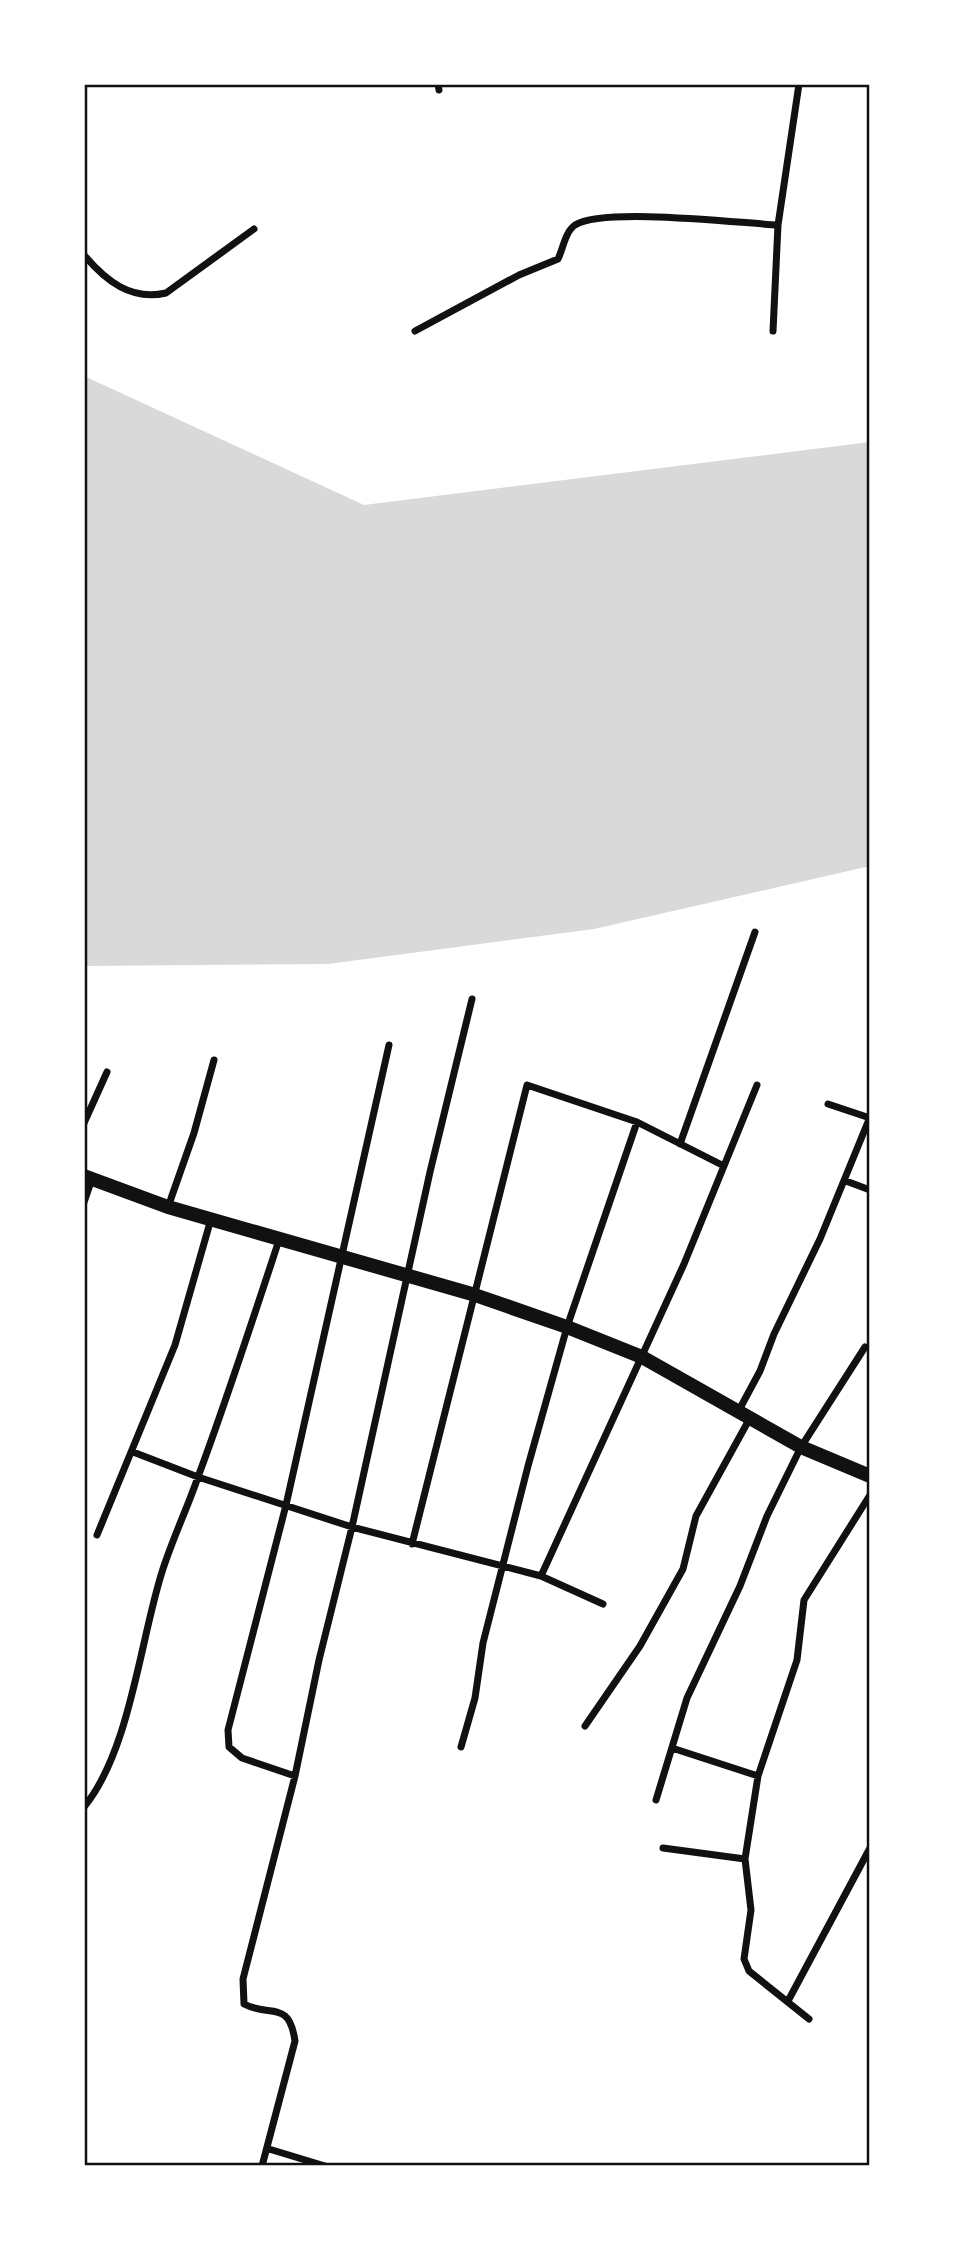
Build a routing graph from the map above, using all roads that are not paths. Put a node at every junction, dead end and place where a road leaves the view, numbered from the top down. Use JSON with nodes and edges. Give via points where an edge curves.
{"nodes":[{"id":1,"x":799,"y":84,"type":"edge"},
{"id":2,"x":778,"y":225,"type":"junction"},
{"id":3,"x":254,"y":229,"type":"dead end"},
{"id":4,"x":84,"y":256,"type":"edge"},
{"id":5,"x":415,"y":331,"type":"dead end"},
{"id":6,"x":773,"y":331,"type":"dead end"},
{"id":7,"x":755,"y":932,"type":"dead end"},
{"id":8,"x":472,"y":999,"type":"dead end"},
{"id":9,"x":389,"y":1045,"type":"dead end"},
{"id":10,"x":214,"y":1060,"type":"dead end"},
{"id":11,"x":107,"y":1072,"type":"dead end"},
{"id":12,"x":757,"y":1085,"type":"dead end"},
{"id":13,"x":828,"y":1104,"type":"dead end"},
{"id":14,"x":870,"y":1117,"type":"edge"},
{"id":15,"x":637,"y":1122,"type":"junction"},
{"id":16,"x":84,"y":1123,"type":"edge"},
{"id":17,"x":680,"y":1144,"type":"junction"},
{"id":18,"x":723,"y":1166,"type":"junction"},
{"id":19,"x":88,"y":1178,"type":"edge"},
{"id":20,"x":846,"y":1181,"type":"junction"},
{"id":21,"x":870,"y":1190,"type":"edge"},
{"id":22,"x":84,"y":1202,"type":"edge"},
{"id":23,"x":168,"y":1207,"type":"junction"},
{"id":24,"x":211,"y":1219,"type":"junction"},
{"id":25,"x":279,"y":1240,"type":"junction"},
{"id":26,"x":340,"y":1255,"type":"junction"},
{"id":27,"x":406,"y":1276,"type":"junction"},
{"id":28,"x":472,"y":1294,"type":"junction"},
{"id":29,"x":567,"y":1327,"type":"junction"},
{"id":30,"x":864,"y":1347,"type":"dead end"},
{"id":31,"x":642,"y":1357,"type":"junction"},
{"id":32,"x":744,"y":1416,"type":"junction"},
{"id":33,"x":802,"y":1447,"type":"junction"},
{"id":34,"x":133,"y":1452,"type":"junction"},
{"id":35,"x":870,"y":1474,"type":"edge"},
{"id":36,"x":198,"y":1477,"type":"junction"},
{"id":37,"x":870,"y":1495,"type":"edge"},
{"id":38,"x":286,"y":1505,"type":"junction"},
{"id":39,"x":352,"y":1527,"type":"junction"},
{"id":40,"x":97,"y":1535,"type":"dead end"},
{"id":41,"x":412,"y":1544,"type":"junction"},
{"id":42,"x":502,"y":1568,"type":"junction"},
{"id":43,"x":541,"y":1576,"type":"junction"},
{"id":44,"x":603,"y":1604,"type":"dead end"},
{"id":45,"x":585,"y":1726,"type":"dead end"},
{"id":46,"x":461,"y":1747,"type":"dead end"},
{"id":47,"x":673,"y":1748,"type":"junction"},
{"id":48,"x":295,"y":1776,"type":"junction"},
{"id":49,"x":758,"y":1776,"type":"junction"},
{"id":50,"x":656,"y":1800,"type":"dead end"},
{"id":51,"x":84,"y":1807,"type":"edge"},
{"id":52,"x":663,"y":1848,"type":"dead end"},
{"id":53,"x":870,"y":1848,"type":"edge"},
{"id":54,"x":745,"y":1859,"type":"junction"},
{"id":55,"x":788,"y":2001,"type":"junction"},
{"id":56,"x":809,"y":2019,"type":"dead end"},
{"id":57,"x":269,"y":2149,"type":"junction"},
{"id":58,"x":262,"y":2166,"type":"edge"},
{"id":59,"x":325,"y":2166,"type":"edge"}],
"edges":[{"from":1,"to":2,"type":"street"},
{"from":2,"to":5,"type":"street","via":[[648,217],[584,221],[569,230],[558,259]]},
{"from":2,"to":6,"type":"street"},
{"from":3,"to":4,"type":"street","via":[[166,293],[149,297],[112,282]]},
{"from":7,"to":17,"type":"street"},
{"from":8,"to":27,"type":"street"},
{"from":9,"to":26,"type":"street"},
{"from":10,"to":23,"type":"street"},
{"from":11,"to":16,"type":"street"},
{"from":12,"to":18,"type":"street"},
{"from":13,"to":14,"type":"street"},
{"from":14,"to":20,"type":"street"},
{"from":15,"to":17,"type":"street"},
{"from":15,"to":28,"type":"street","via":[[527,1085]]},
{"from":15,"to":29,"type":"street"},
{"from":17,"to":18,"type":"street"},
{"from":18,"to":31,"type":"street"},
{"from":19,"to":22,"type":"street"},
{"from":19,"to":23,"type":"main road"},
{"from":20,"to":21,"type":"street"},
{"from":20,"to":32,"type":"street","via":[[774,1334]]},
{"from":23,"to":24,"type":"main road"},
{"from":24,"to":25,"type":"main road"},
{"from":24,"to":34,"type":"street","via":[[175,1345]]},
{"from":25,"to":26,"type":"main road"},
{"from":25,"to":36,"type":"street"},
{"from":26,"to":27,"type":"main road"},
{"from":26,"to":38,"type":"street"},
{"from":27,"to":28,"type":"main road"},
{"from":27,"to":39,"type":"street"},
{"from":28,"to":29,"type":"main road"},
{"from":28,"to":41,"type":"street"},
{"from":29,"to":31,"type":"main road"},
{"from":29,"to":42,"type":"street"},
{"from":30,"to":33,"type":"street"},
{"from":31,"to":32,"type":"main road"},
{"from":31,"to":43,"type":"street"},
{"from":32,"to":33,"type":"main road"},
{"from":32,"to":45,"type":"street","via":[[696,1516],[684,1570],[640,1646]]},
{"from":33,"to":35,"type":"main road"},
{"from":33,"to":47,"type":"street","via":[[687,1698]]},
{"from":34,"to":36,"type":"street"},
{"from":34,"to":40,"type":"street"},
{"from":36,"to":38,"type":"street"},
{"from":36,"to":51,"type":"street","via":[[162,1572],[108,1768],[99,1790]]},
{"from":37,"to":49,"type":"street","via":[[804,1600],[797,1660]]},
{"from":38,"to":39,"type":"street"},
{"from":38,"to":48,"type":"street","via":[[228,1730],[229,1747],[242,1758]]},
{"from":39,"to":41,"type":"street"},
{"from":39,"to":48,"type":"street"},
{"from":41,"to":42,"type":"street"},
{"from":42,"to":43,"type":"street"},
{"from":42,"to":46,"type":"street"},
{"from":43,"to":44,"type":"street"},
{"from":47,"to":49,"type":"street"},
{"from":47,"to":50,"type":"street"},
{"from":48,"to":57,"type":"street","via":[[241,1993],[244,2004],[255,2010],[285,2014],[295,2040]]},
{"from":49,"to":54,"type":"street"},
{"from":52,"to":54,"type":"street"},
{"from":53,"to":55,"type":"street"},
{"from":54,"to":55,"type":"street","via":[[751,1900],[744,1959],[749,1972]]},
{"from":55,"to":56,"type":"street"},
{"from":57,"to":58,"type":"street"},
{"from":57,"to":59,"type":"street"}]}
